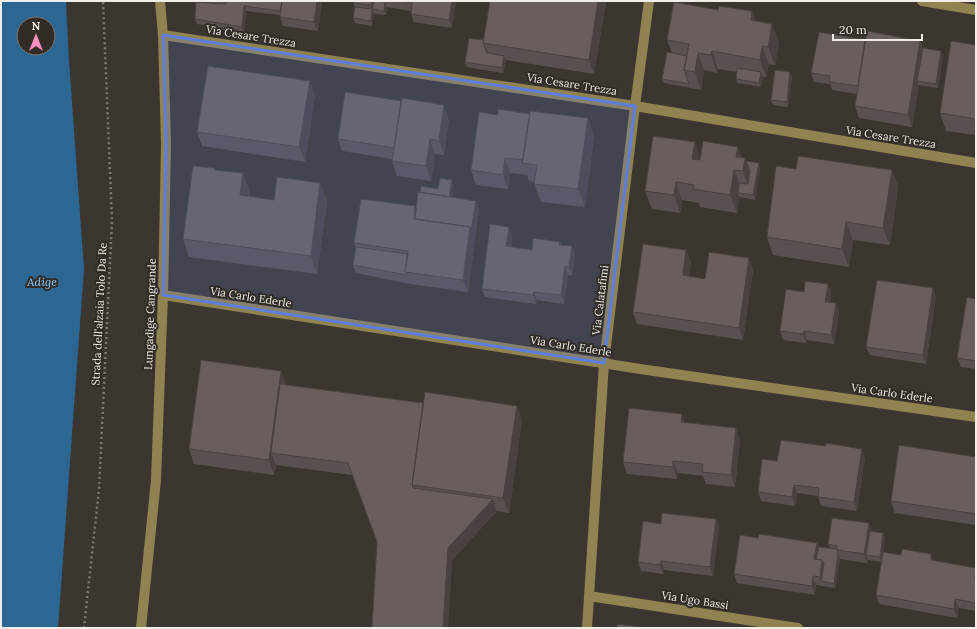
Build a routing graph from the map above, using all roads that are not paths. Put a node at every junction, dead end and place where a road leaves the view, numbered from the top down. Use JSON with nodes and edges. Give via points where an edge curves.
{"nodes":[{"id":1,"x":160,"y":1,"type":"edge"},
{"id":2,"x":649,"y":1,"type":"edge"},
{"id":3,"x":922,"y":1,"type":"edge"},
{"id":4,"x":976,"y":10,"type":"edge"},
{"id":5,"x":163,"y":35,"type":"junction"},
{"id":6,"x":635,"y":106,"type":"junction"},
{"id":7,"x":976,"y":163,"type":"edge"},
{"id":8,"x":163,"y":296,"type":"junction"},
{"id":9,"x":604,"y":363,"type":"junction"},
{"id":10,"x":976,"y":417,"type":"edge"},
{"id":11,"x":589,"y":596,"type":"junction"},
{"id":12,"x":141,"y":628,"type":"edge"},
{"id":13,"x":587,"y":628,"type":"edge"},
{"id":14,"x":798,"y":628,"type":"edge"}],
"edges":[{"from":1,"to":5,"type":"street","name":"Lungadige Cangrande"},
{"from":2,"to":6,"type":"street","name":"Via Calatafimi"},
{"from":3,"to":4,"type":"street"},
{"from":5,"to":6,"type":"street","name":"Via Cesare Trezza"},
{"from":5,"to":8,"type":"street","name":"Lungadige Cangrande","via":[[166,144]]},
{"from":6,"to":7,"type":"street","name":"Via Cesare Trezza"},
{"from":6,"to":9,"type":"street","name":"Via Calatafimi"},
{"from":8,"to":9,"type":"street","name":"Via Carlo Ederle"},
{"from":8,"to":12,"type":"street","name":"Lungadige Cangrande","via":[[156,480]]},
{"from":9,"to":10,"type":"street","name":"Via Carlo Ederle"},
{"from":9,"to":11,"type":"street","name":"Via Calatafimi"},
{"from":11,"to":13,"type":"street","name":"Via Calatafimi"},
{"from":11,"to":14,"type":"street","name":"Via Ugo Bassi"}]}
